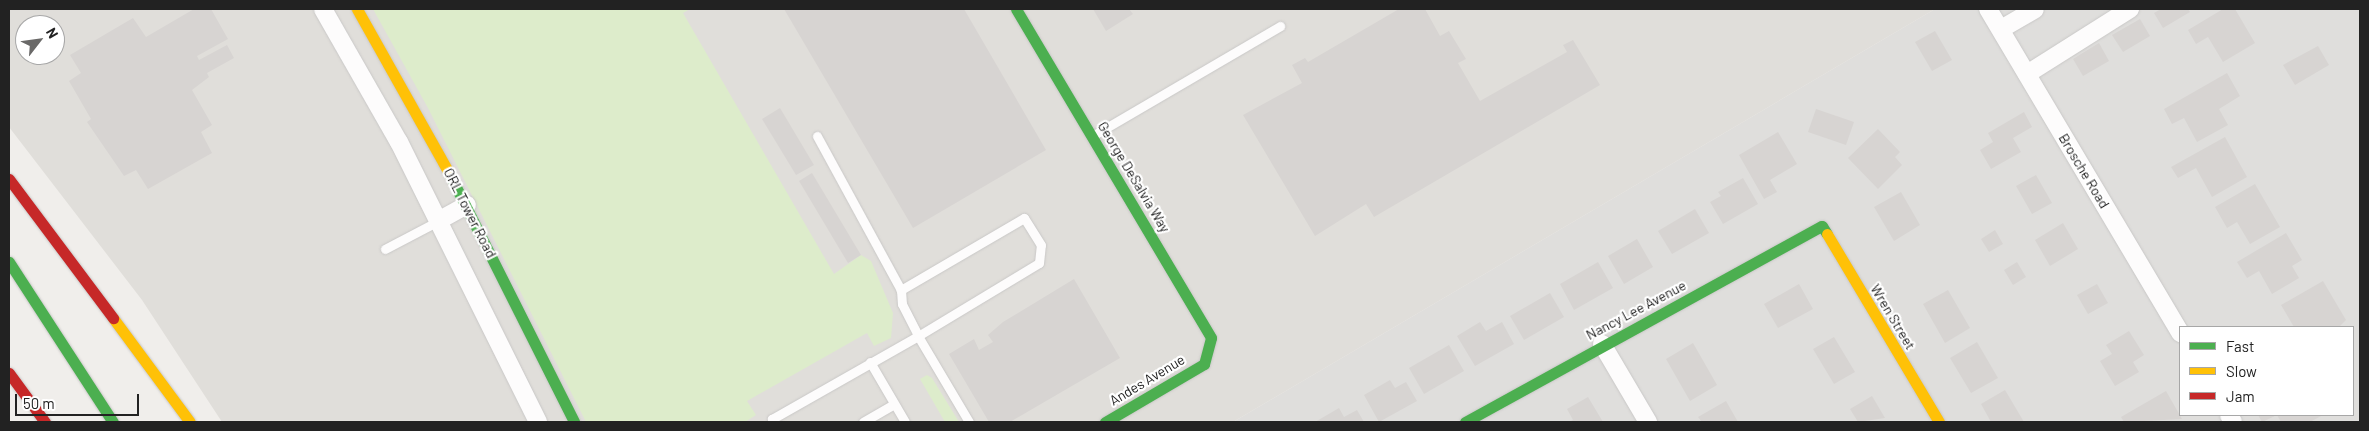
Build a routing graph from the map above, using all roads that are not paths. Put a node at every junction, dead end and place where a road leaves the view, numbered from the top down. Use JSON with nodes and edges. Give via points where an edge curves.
{"nodes":[{"id":1,"x":323,"y":9,"type":"edge"},
{"id":2,"x":357,"y":9,"type":"edge"},
{"id":3,"x":1016,"y":9,"type":"edge"},
{"id":4,"x":1988,"y":9,"type":"edge"},
{"id":5,"x":2035,"y":9,"type":"edge"},
{"id":6,"x":2130,"y":9,"type":"edge"},
{"id":7,"x":1280,"y":26,"type":"dead end"},
{"id":8,"x":2001,"y":29,"type":"junction"},
{"id":9,"x":2027,"y":74,"type":"junction"},
{"id":10,"x":816,"y":136,"type":"dead end"},
{"id":11,"x":1091,"y":136,"type":"junction"},
{"id":12,"x":9,"y":179,"type":"edge"},
{"id":13,"x":467,"y":205,"type":"junction"},
{"id":14,"x":438,"y":221,"type":"junction"},
{"id":15,"x":1822,"y":226,"type":"joint"},
{"id":16,"x":385,"y":249,"type":"dead end"},
{"id":17,"x":9,"y":262,"type":"edge"},
{"id":18,"x":901,"y":290,"type":"junction"},
{"id":19,"x":2179,"y":331,"type":"edge"},
{"id":20,"x":918,"y":336,"type":"junction"},
{"id":21,"x":1602,"y":344,"type":"junction"},
{"id":22,"x":870,"y":362,"type":"junction"},
{"id":23,"x":1204,"y":364,"type":"joint"},
{"id":24,"x":9,"y":373,"type":"edge"},
{"id":25,"x":894,"y":404,"type":"junction"},
{"id":26,"x":45,"y":422,"type":"edge"},
{"id":27,"x":113,"y":422,"type":"edge"},
{"id":28,"x":190,"y":422,"type":"edge"},
{"id":29,"x":538,"y":422,"type":"edge"},
{"id":30,"x":574,"y":422,"type":"edge"},
{"id":31,"x":774,"y":422,"type":"edge"},
{"id":32,"x":862,"y":422,"type":"edge"},
{"id":33,"x":905,"y":422,"type":"edge"},
{"id":34,"x":970,"y":422,"type":"edge"},
{"id":35,"x":1105,"y":422,"type":"edge"},
{"id":36,"x":1465,"y":422,"type":"edge"},
{"id":37,"x":1648,"y":422,"type":"edge"},
{"id":38,"x":1938,"y":422,"type":"edge"}],
"edges":[{"from":1,"to":14,"type":"street"},
{"from":2,"to":13,"type":"main road","name":"ORL Tower Road"},
{"from":3,"to":11,"type":"main road","name":"George DeSalvia Way"},
{"from":4,"to":8,"type":"street","name":"Brosche Road"},
{"from":5,"to":8,"type":"street"},
{"from":6,"to":9,"type":"street"},
{"from":7,"to":11,"type":"lane"},
{"from":8,"to":9,"type":"street","name":"Brosche Road"},
{"from":9,"to":19,"type":"street","name":"Brosche Road"},
{"from":10,"to":18,"type":"lane"},
{"from":11,"to":23,"type":"main road","name":"George DeSalvia Way","via":[[1205,322],[1211,338]]},
{"from":12,"to":28,"type":"main road"},
{"from":13,"to":14,"type":"street"},
{"from":13,"to":30,"type":"main road","name":"ORL Tower Road"},
{"from":14,"to":16,"type":"lane"},
{"from":14,"to":29,"type":"street"},
{"from":15,"to":21,"type":"main road","name":"Nancy Lee Avenue"},
{"from":15,"to":38,"type":"main road","name":"Wren Street"},
{"from":17,"to":27,"type":"main road"},
{"from":18,"to":20,"type":"lane","via":[[902,304]]},
{"from":18,"to":20,"type":"lane","via":[[1024,218],[1041,245],[1039,263]]},
{"from":20,"to":22,"type":"lane"},
{"from":20,"to":34,"type":"lane"},
{"from":21,"to":36,"type":"main road","name":"Nancy Lee Avenue"},
{"from":21,"to":37,"type":"street"},
{"from":22,"to":25,"type":"lane"},
{"from":22,"to":31,"type":"lane","via":[[772,419]]},
{"from":23,"to":35,"type":"main road","name":"Andes Avenue"},
{"from":24,"to":26,"type":"main road"},
{"from":25,"to":32,"type":"lane"},
{"from":25,"to":33,"type":"lane"}]}
